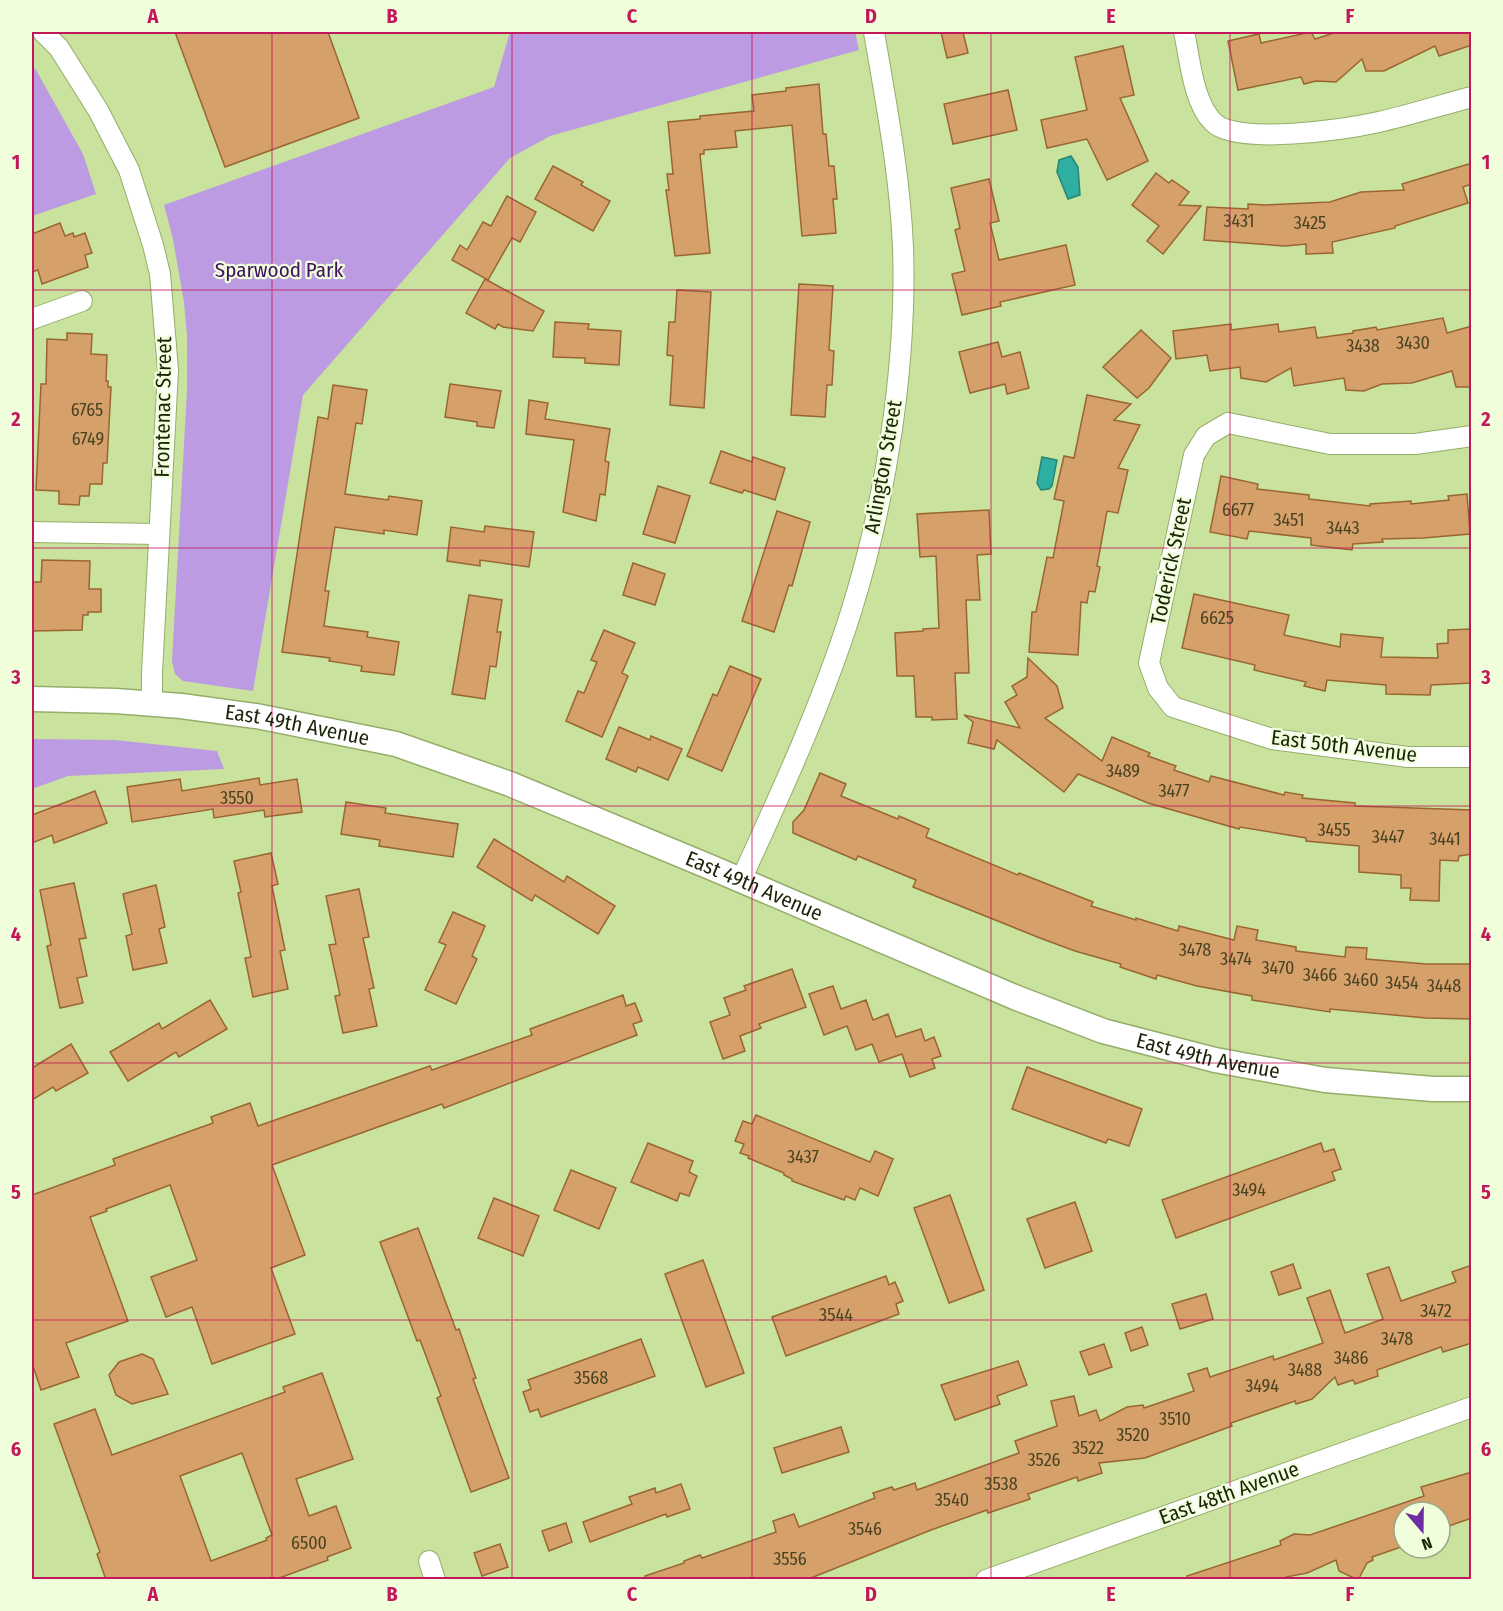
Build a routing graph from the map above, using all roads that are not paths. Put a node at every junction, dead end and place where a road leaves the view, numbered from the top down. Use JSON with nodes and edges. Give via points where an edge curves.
{"nodes":[{"id":1,"x":43,"y":32,"type":"edge"},
{"id":2,"x":874,"y":32,"type":"edge"},
{"id":3,"x":1184,"y":32,"type":"edge"},
{"id":4,"x":1472,"y":97,"type":"edge"},
{"id":5,"x":82,"y":301,"type":"dead end"},
{"id":6,"x":32,"y":320,"type":"edge"},
{"id":7,"x":1472,"y":436,"type":"edge"},
{"id":8,"x":32,"y":532,"type":"edge"},
{"id":9,"x":158,"y":534,"type":"junction"},
{"id":10,"x":1158,"y":688,"type":"joint"},
{"id":11,"x":32,"y":699,"type":"edge"},
{"id":12,"x":152,"y":704,"type":"junction"},
{"id":13,"x":1472,"y":758,"type":"edge"},
{"id":14,"x":741,"y":880,"type":"junction"},
{"id":15,"x":1472,"y":1089,"type":"edge"},
{"id":16,"x":1472,"y":1407,"type":"edge"},
{"id":17,"x":987,"y":1580,"type":"edge"}],
"edges":[{"from":1,"to":9,"type":"street","name":"Frontenac Street","via":[[59,48],[98,110],[129,170],[160,274],[168,370]]},
{"from":2,"to":14,"type":"street","name":"Arlington Street","via":[[894,157],[903,246],[897,386],[886,467],[851,613],[810,721]]},
{"from":3,"to":4,"type":"street","via":[[1200,103],[1214,124],[1241,134],[1285,134],[1377,122]]},
{"from":5,"to":6,"type":"street"},
{"from":7,"to":10,"type":"street","name":"Toderick Street","via":[[1415,444],[1330,444],[1228,423],[1206,436],[1194,455],[1149,663]]},
{"from":8,"to":9,"type":"street"},
{"from":9,"to":12,"type":"street","name":"Frontenac Street"},
{"from":10,"to":13,"type":"street","name":"East 50th Avenue","via":[[1173,707],[1272,739],[1408,757]]},
{"from":11,"to":12,"type":"street","name":"East 49th Avenue"},
{"from":12,"to":14,"type":"street","name":"East 49th Avenue","via":[[256,717],[396,744],[510,784]]},
{"from":14,"to":15,"type":"street","name":"East 49th Avenue","via":[[1103,1031],[1302,1076]]},
{"from":16,"to":17,"type":"street","name":"East 48th Avenue"}]}
